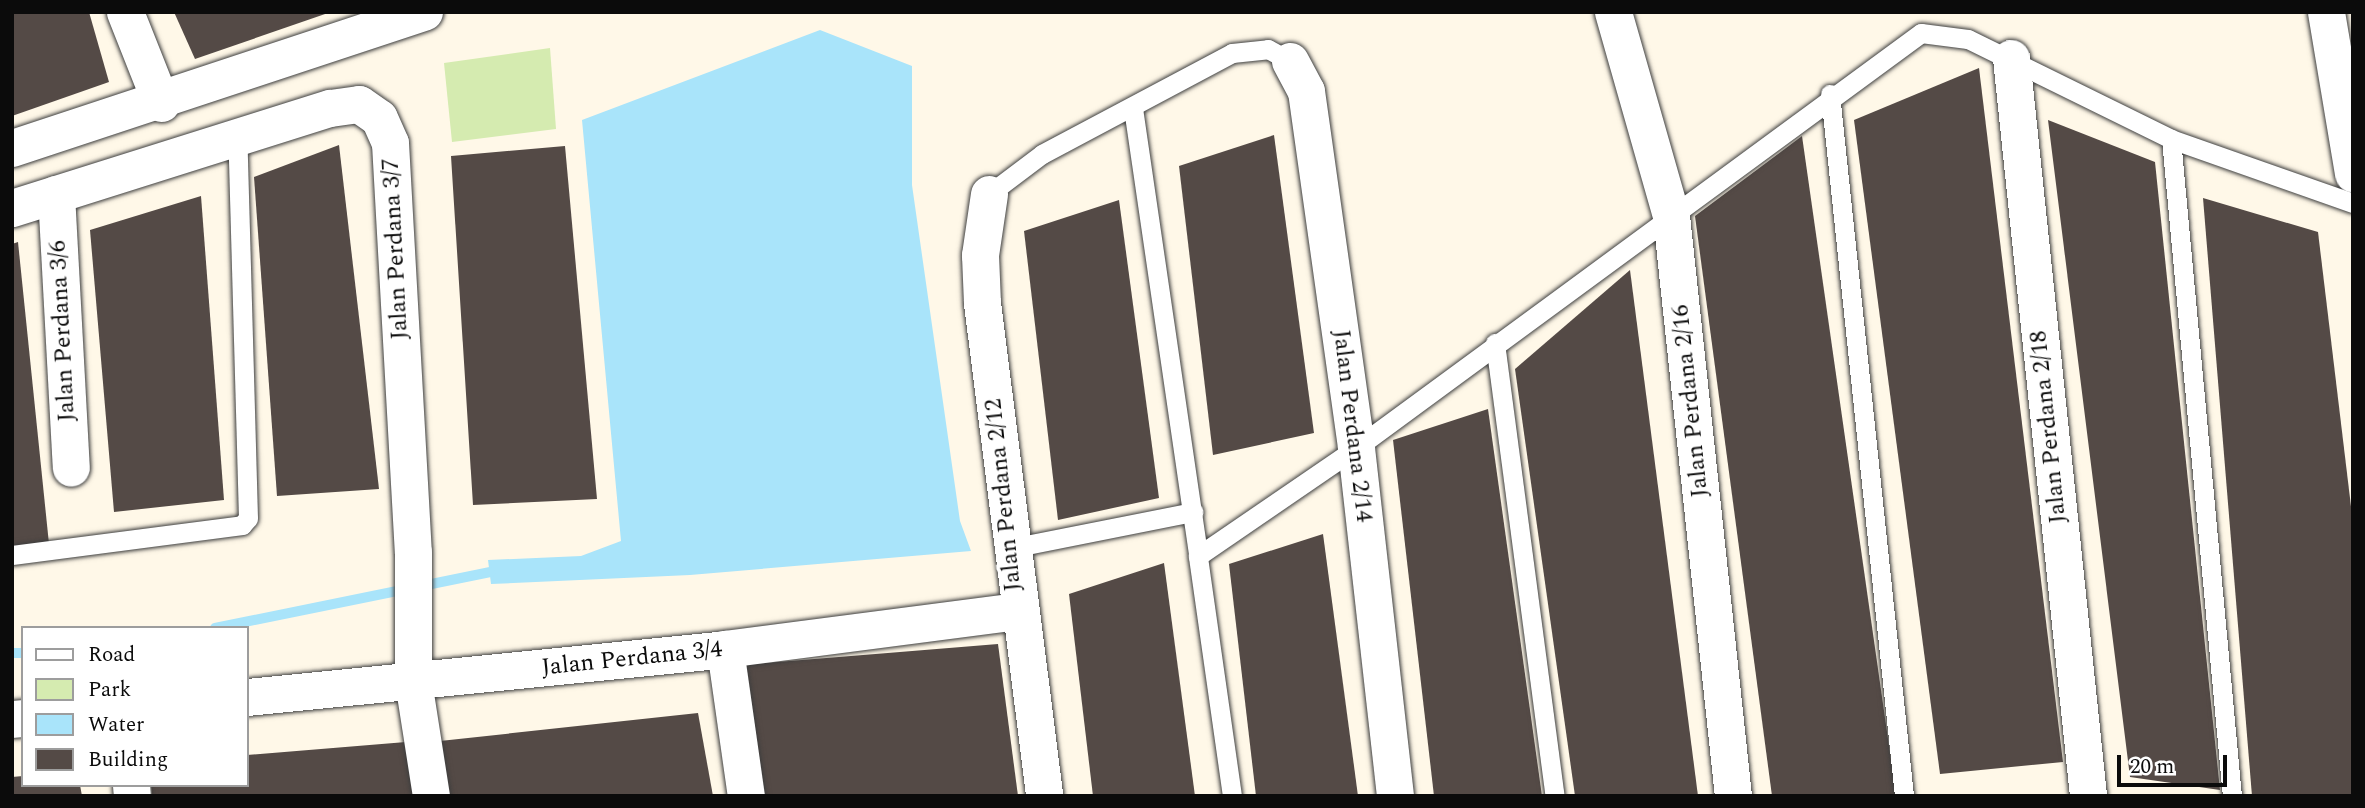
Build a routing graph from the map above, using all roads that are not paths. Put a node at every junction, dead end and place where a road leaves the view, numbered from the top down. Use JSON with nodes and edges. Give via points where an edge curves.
{"nodes":[{"id":1,"x":125,"y":12,"type":"edge"},
{"id":2,"x":424,"y":12,"type":"edge"},
{"id":3,"x":1614,"y":12,"type":"edge"},
{"id":4,"x":2326,"y":12,"type":"edge"},
{"id":5,"x":2011,"y":58,"type":"junction"},
{"id":6,"x":1290,"y":61,"type":"joint"},
{"id":7,"x":1830,"y":94,"type":"junction"},
{"id":8,"x":161,"y":103,"type":"junction"},
{"id":9,"x":1133,"y":108,"type":"junction"},
{"id":10,"x":237,"y":136,"type":"junction"},
{"id":11,"x":2171,"y":139,"type":"junction"},
{"id":12,"x":12,"y":149,"type":"edge"},
{"id":13,"x":2351,"y":154,"type":"edge"},
{"id":14,"x":56,"y":194,"type":"junction"},
{"id":15,"x":989,"y":194,"type":"joint"},
{"id":16,"x":2353,"y":203,"type":"edge"},
{"id":17,"x":12,"y":208,"type":"edge"},
{"id":18,"x":1671,"y":216,"type":"junction"},
{"id":19,"x":1495,"y":343,"type":"junction"},
{"id":20,"x":1356,"y":448,"type":"junction"},
{"id":21,"x":71,"y":468,"type":"dead end"},
{"id":22,"x":1193,"y":512,"type":"junction"},
{"id":23,"x":1011,"y":548,"type":"junction"},
{"id":24,"x":12,"y":555,"type":"edge"},
{"id":25,"x":1198,"y":556,"type":"junction"},
{"id":26,"x":1016,"y":611,"type":"junction"},
{"id":27,"x":725,"y":649,"type":"junction"},
{"id":28,"x":413,"y":681,"type":"junction"},
{"id":29,"x":248,"y":697,"type":"edge"},
{"id":30,"x":431,"y":796,"type":"edge"},
{"id":31,"x":746,"y":796,"type":"edge"},
{"id":32,"x":1044,"y":796,"type":"edge"},
{"id":33,"x":1232,"y":796,"type":"edge"},
{"id":34,"x":1395,"y":796,"type":"edge"},
{"id":35,"x":1555,"y":796,"type":"edge"},
{"id":36,"x":1733,"y":796,"type":"edge"},
{"id":37,"x":1904,"y":796,"type":"edge"},
{"id":38,"x":2088,"y":796,"type":"edge"},
{"id":39,"x":2232,"y":796,"type":"edge"}],
"edges":[{"from":1,"to":8,"type":"street"},
{"from":2,"to":8,"type":"street"},
{"from":3,"to":18,"type":"street","name":"Jalan Perdana 2/16"},
{"from":4,"to":13,"type":"street"},
{"from":5,"to":7,"type":"lane","via":[[1968,39],[1921,33]]},
{"from":5,"to":11,"type":"lane"},
{"from":5,"to":38,"type":"street","name":"Jalan Perdana 2/18"},
{"from":6,"to":9,"type":"lane","via":[[1268,49],[1232,53]]},
{"from":6,"to":20,"type":"street","name":"Jalan Perdana 2/14","via":[[1306,90]]},
{"from":7,"to":18,"type":"lane"},
{"from":7,"to":37,"type":"lane"},
{"from":8,"to":12,"type":"street"},
{"from":9,"to":15,"type":"lane","via":[[1042,154]]},
{"from":9,"to":22,"type":"lane"},
{"from":10,"to":14,"type":"street","name":"Jalan Perdana 3/7"},
{"from":10,"to":24,"type":"lane","via":[[248,518],[242,525]]},
{"from":10,"to":28,"type":"street","name":"Jalan Perdana 3/7","via":[[359,104],[379,118],[390,144],[413,552]]},
{"from":11,"to":16,"type":"lane"},
{"from":11,"to":39,"type":"lane"},
{"from":14,"to":17,"type":"street","name":"Jalan Perdana 3/7"},
{"from":14,"to":21,"type":"street","name":"Jalan Perdana 3/6"},
{"from":15,"to":23,"type":"street","name":"Jalan Perdana 2/12","via":[[980,255],[982,303]]},
{"from":18,"to":19,"type":"lane"},
{"from":18,"to":36,"type":"street","name":"Jalan Perdana 2/16"},
{"from":19,"to":20,"type":"lane"},
{"from":19,"to":35,"type":"lane"},
{"from":20,"to":25,"type":"lane"},
{"from":20,"to":34,"type":"street","name":"Jalan Perdana 2/14"},
{"from":22,"to":23,"type":"lane"},
{"from":22,"to":25,"type":"lane"},
{"from":23,"to":26,"type":"street","name":"Jalan Perdana 2/12"},
{"from":25,"to":33,"type":"lane"},
{"from":26,"to":27,"type":"street","name":"Jalan Perdana 3/4"},
{"from":26,"to":32,"type":"street","name":"Jalan Perdana 2/12"},
{"from":27,"to":28,"type":"street","name":"Jalan Perdana 3/4"},
{"from":27,"to":31,"type":"street"},
{"from":28,"to":29,"type":"street","name":"Jalan Perdana 3/4"},
{"from":28,"to":30,"type":"street","name":"Jalan Perdana 3/7"}]}
